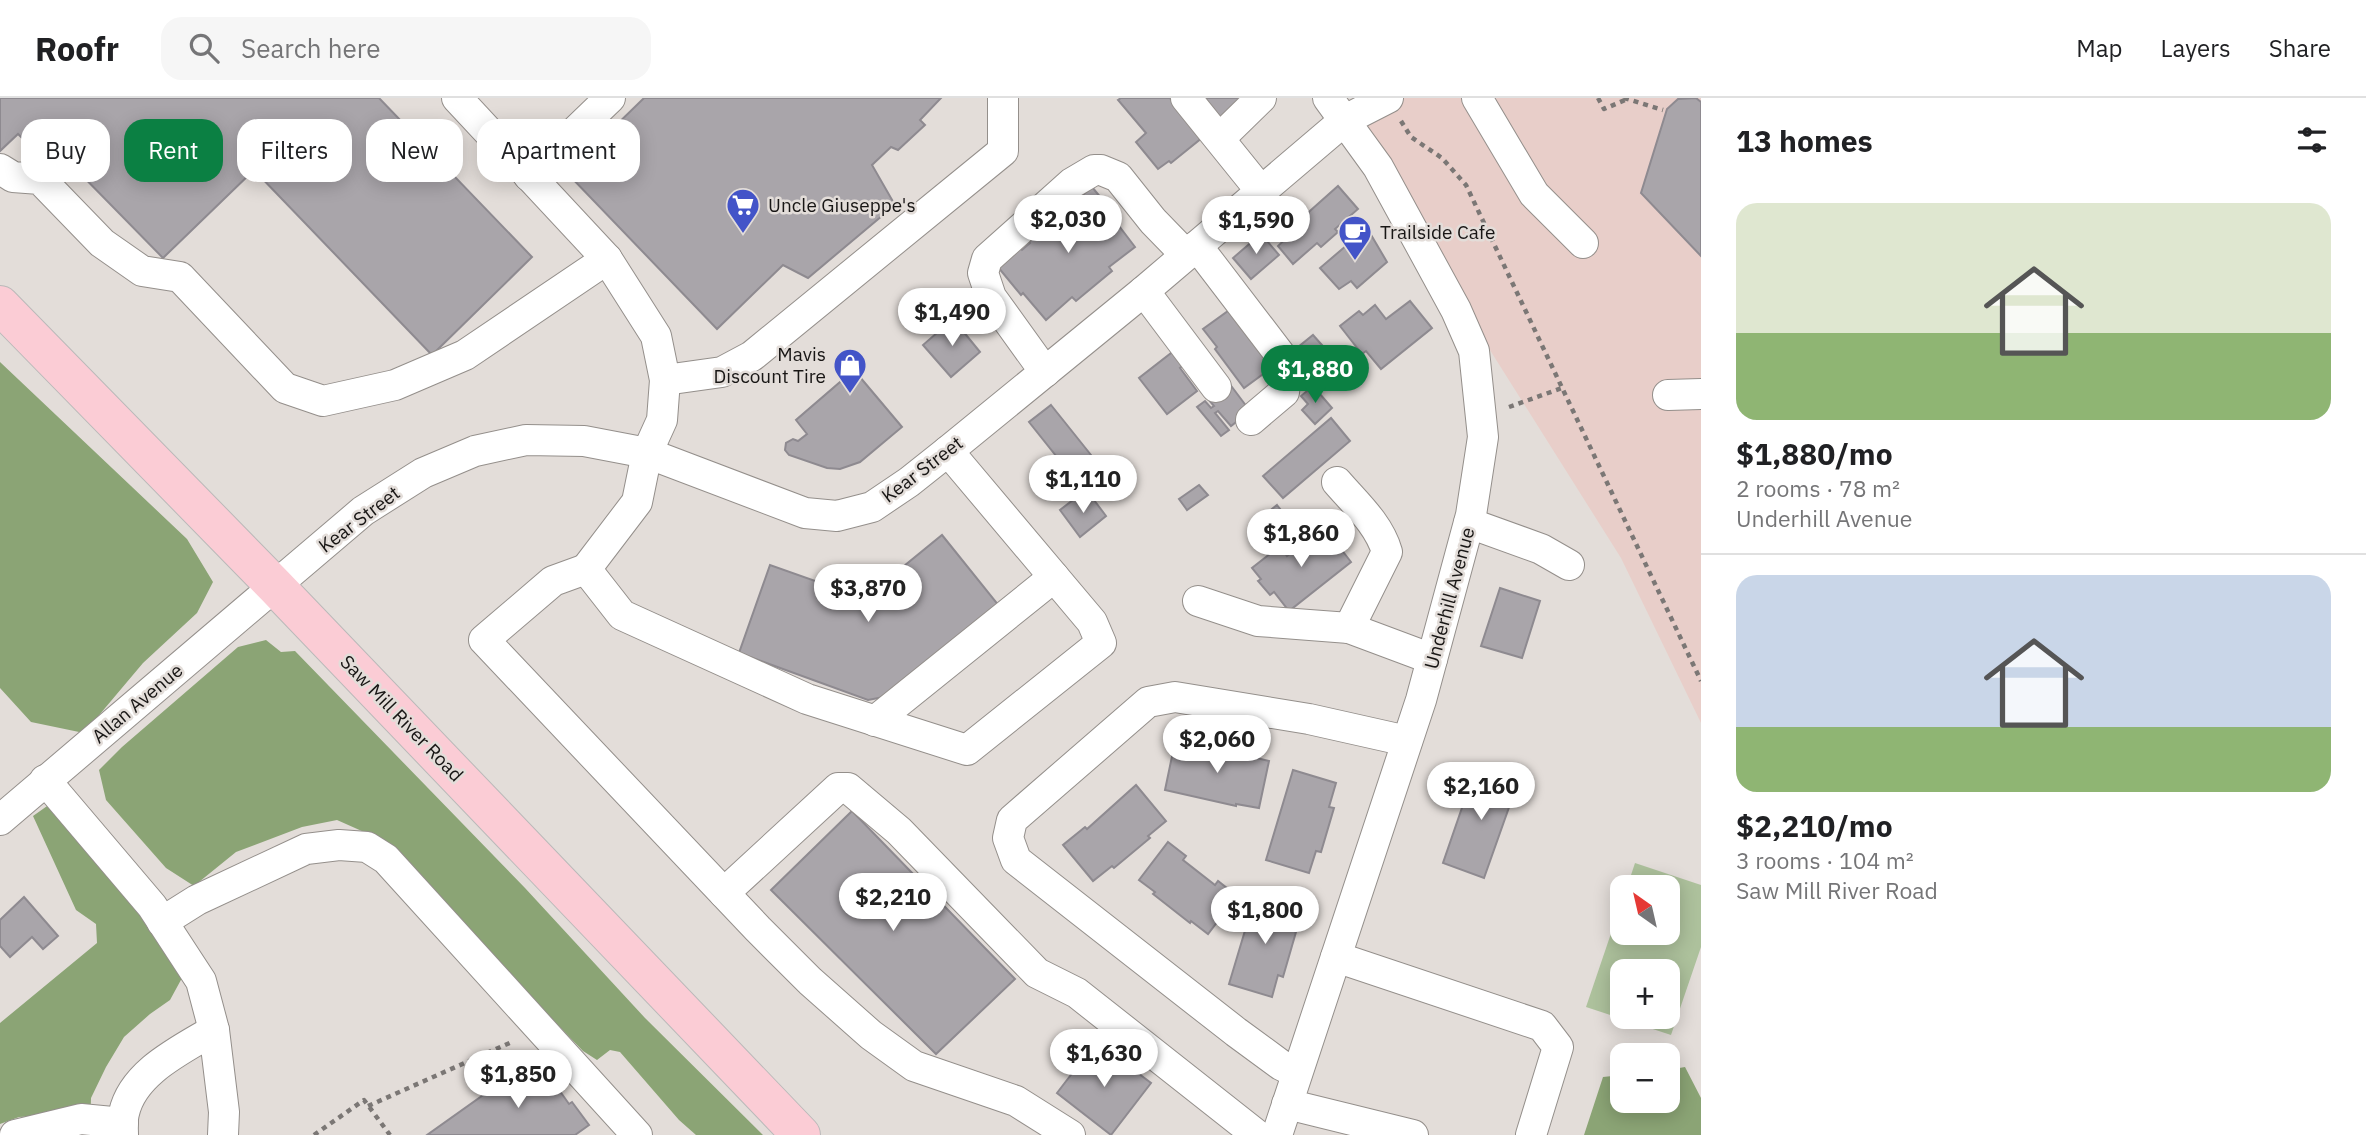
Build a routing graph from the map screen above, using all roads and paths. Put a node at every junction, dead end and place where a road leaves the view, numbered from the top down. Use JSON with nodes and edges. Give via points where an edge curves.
{"nodes":[{"id":1,"x":457,"y":98,"type":"edge"},
{"id":2,"x":610,"y":98,"type":"edge"},
{"id":3,"x":1003,"y":98,"type":"edge"},
{"id":4,"x":1186,"y":98,"type":"edge"},
{"id":5,"x":1261,"y":98,"type":"edge"},
{"id":6,"x":1477,"y":98,"type":"edge"},
{"id":7,"x":1598,"y":98,"type":"edge"},
{"id":8,"x":1624,"y":99,"type":"edge"},
{"id":9,"x":1394,"y":108,"type":"edge"},
{"id":10,"x":1337,"y":109,"type":"edge"},
{"id":11,"x":1663,"y":110,"type":"dead end"},
{"id":12,"x":588,"y":119,"type":"edge"},
{"id":13,"x":477,"y":120,"type":"edge"},
{"id":14,"x":1220,"y":138,"type":"junction"},
{"id":15,"x":0,"y":169,"type":"edge"},
{"id":16,"x":535,"y":182,"type":"edge"},
{"id":17,"x":1261,"y":191,"type":"junction"},
{"id":18,"x":1583,"y":243,"type":"dead end"},
{"id":19,"x":1191,"y":250,"type":"junction"},
{"id":20,"x":607,"y":259,"type":"junction"},
{"id":21,"x":1144,"y":291,"type":"junction"},
{"id":22,"x":0,"y":305,"type":"edge"},
{"id":23,"x":1045,"y":372,"type":"junction"},
{"id":24,"x":665,"y":380,"type":"junction"},
{"id":25,"x":1216,"y":387,"type":"dead end"},
{"id":26,"x":1562,"y":388,"type":"junction"},
{"id":27,"x":1701,"y":394,"type":"edge"},
{"id":28,"x":1668,"y":395,"type":"dead end"},
{"id":29,"x":1509,"y":407,"type":"dead end"},
{"id":30,"x":1251,"y":420,"type":"dead end"},
{"id":31,"x":948,"y":451,"type":"junction"},
{"id":32,"x":647,"y":453,"type":"junction"},
{"id":33,"x":1337,"y":482,"type":"dead end"},
{"id":34,"x":1469,"y":523,"type":"junction"},
{"id":35,"x":1569,"y":565,"type":"dead end"},
{"id":36,"x":586,"y":569,"type":"junction"},
{"id":37,"x":1054,"y":578,"type":"junction"},
{"id":38,"x":275,"y":586,"type":"junction"},
{"id":39,"x":1198,"y":601,"type":"dead end"},
{"id":40,"x":1349,"y":628,"type":"junction"},
{"id":41,"x":1432,"y":659,"type":"junction"},
{"id":42,"x":1701,"y":681,"type":"edge"},
{"id":43,"x":875,"y":721,"type":"junction"},
{"id":44,"x":1407,"y":741,"type":"junction"},
{"id":45,"x":45,"y":780,"type":"junction"},
{"id":46,"x":0,"y":820,"type":"edge"},
{"id":47,"x":724,"y":893,"type":"junction"},
{"id":48,"x":163,"y":922,"type":"junction"},
{"id":49,"x":1336,"y":957,"type":"junction"},
{"id":50,"x":214,"y":1030,"type":"junction"},
{"id":51,"x":523,"y":1037,"type":"dead end"},
{"id":52,"x":1297,"y":1073,"type":"junction"},
{"id":53,"x":1287,"y":1104,"type":"junction"},
{"id":54,"x":368,"y":1106,"type":"junction"},
{"id":55,"x":123,"y":1129,"type":"edge"},
{"id":56,"x":15,"y":1135,"type":"edge"},
{"id":57,"x":222,"y":1135,"type":"edge"},
{"id":58,"x":314,"y":1135,"type":"edge"},
{"id":59,"x":390,"y":1135,"type":"edge"},
{"id":60,"x":637,"y":1135,"type":"edge"},
{"id":61,"x":800,"y":1135,"type":"edge"},
{"id":62,"x":1070,"y":1135,"type":"edge"},
{"id":63,"x":1256,"y":1135,"type":"edge"},
{"id":64,"x":1277,"y":1135,"type":"edge"},
{"id":65,"x":1413,"y":1135,"type":"edge"},
{"id":66,"x":1531,"y":1135,"type":"edge"}],
"edges":[{"from":1,"to":13,"type":"street"},
{"from":2,"to":12,"type":"street"},
{"from":3,"to":24,"type":"street","via":[[1003,151],[752,356],[722,372]]},
{"from":4,"to":14,"type":"street"},
{"from":5,"to":14,"type":"street"},
{"from":6,"to":18,"type":"street","via":[[1534,194]]},
{"from":7,"to":8,"type":"path","via":[[1604,109]]},
{"from":8,"to":11,"type":"path"},
{"from":9,"to":10,"type":"street"},
{"from":9,"to":26,"type":"path","via":[[1411,137],[1442,158],[1466,185]]},
{"from":10,"to":17,"type":"street","name":"Kear Street"},
{"from":10,"to":34,"type":"street","name":"Underhill Avenue","via":[[1378,167],[1474,351],[1483,437]]},
{"from":14,"to":17,"type":"street"},
{"from":15,"to":20,"type":"street","via":[[13,177],[40,179],[102,243],[142,271],[180,277],[285,388],[323,401],[396,385],[465,355]]},
{"from":16,"to":20,"type":"street"},
{"from":17,"to":19,"type":"street","name":"Kear Street"},
{"from":19,"to":21,"type":"street","name":"Kear Street"},
{"from":19,"to":23,"type":"street","via":[[1153,221],[1118,177],[1094,170],[1072,183],[987,259],[983,273],[991,298]]},
{"from":19,"to":30,"type":"street","via":[[1288,365],[1284,392]]},
{"from":20,"to":24,"type":"street","via":[[656,336]]},
{"from":21,"to":23,"type":"street","name":"Kear Street"},
{"from":21,"to":25,"type":"street"},
{"from":22,"to":38,"type":"main road","name":"Saw Mill River Road"},
{"from":23,"to":31,"type":"street","name":"Kear Street"},
{"from":24,"to":32,"type":"street","via":[[662,420]]},
{"from":26,"to":29,"type":"path"},
{"from":26,"to":42,"type":"path"},
{"from":27,"to":28,"type":"street"},
{"from":31,"to":32,"type":"street","name":"Kear Street","via":[[872,507],[837,516],[805,513]]},
{"from":31,"to":37,"type":"street"},
{"from":32,"to":36,"type":"street","via":[[637,502]]},
{"from":32,"to":38,"type":"street","name":"Kear Street","via":[[584,441],[526,440],[475,451],[423,473],[363,511]]},
{"from":33,"to":40,"type":"street","via":[[1374,525],[1387,552]]},
{"from":34,"to":35,"type":"street","via":[[1541,549]]},
{"from":34,"to":41,"type":"street","name":"Underhill Avenue"},
{"from":36,"to":43,"type":"street","via":[[622,615],[807,699]]},
{"from":36,"to":47,"type":"street","via":[[553,581],[484,640]]},
{"from":37,"to":43,"type":"street"},
{"from":37,"to":43,"type":"street","via":[[1092,622],[1101,643],[967,750]]},
{"from":38,"to":45,"type":"street","name":"Allan Avenue"},
{"from":38,"to":61,"type":"main road","name":"Saw Mill River Road"},
{"from":39,"to":40,"type":"street","via":[[1258,621]]},
{"from":40,"to":41,"type":"street"},
{"from":41,"to":44,"type":"street","name":"Underhill Avenue"},
{"from":44,"to":49,"type":"street","name":"Underhill Avenue"},
{"from":44,"to":52,"type":"street","via":[[1175,697],[1148,702],[1012,820],[1008,838],[1016,860],[1236,1032]]},
{"from":45,"to":46,"type":"street","name":"Allan Avenue"},
{"from":45,"to":48,"type":"street"},
{"from":47,"to":62,"type":"street","via":[[810,981],[914,1066],[1016,1101]]},
{"from":47,"to":63,"type":"street","via":[[838,788],[848,788],[899,831],[1037,973],[1077,993]]},
{"from":48,"to":50,"type":"street","via":[[201,981]]},
{"from":48,"to":60,"type":"street","via":[[197,900],[306,849],[367,847],[386,859]]},
{"from":49,"to":52,"type":"street","name":"Underhill Avenue"},
{"from":49,"to":66,"type":"street","via":[[1542,1026],[1558,1047]]},
{"from":50,"to":55,"type":"street","via":[[160,1064],[132,1091]]},
{"from":50,"to":57,"type":"street","via":[[224,1112]]},
{"from":51,"to":54,"type":"path"},
{"from":52,"to":53,"type":"street","name":"Underhill Avenue"},
{"from":53,"to":64,"type":"street","name":"Underhill Avenue"},
{"from":53,"to":65,"type":"street"},
{"from":54,"to":58,"type":"path","via":[[364,1100]]},
{"from":54,"to":59,"type":"path"},
{"from":55,"to":56,"type":"street","via":[[82,1119]]}]}
